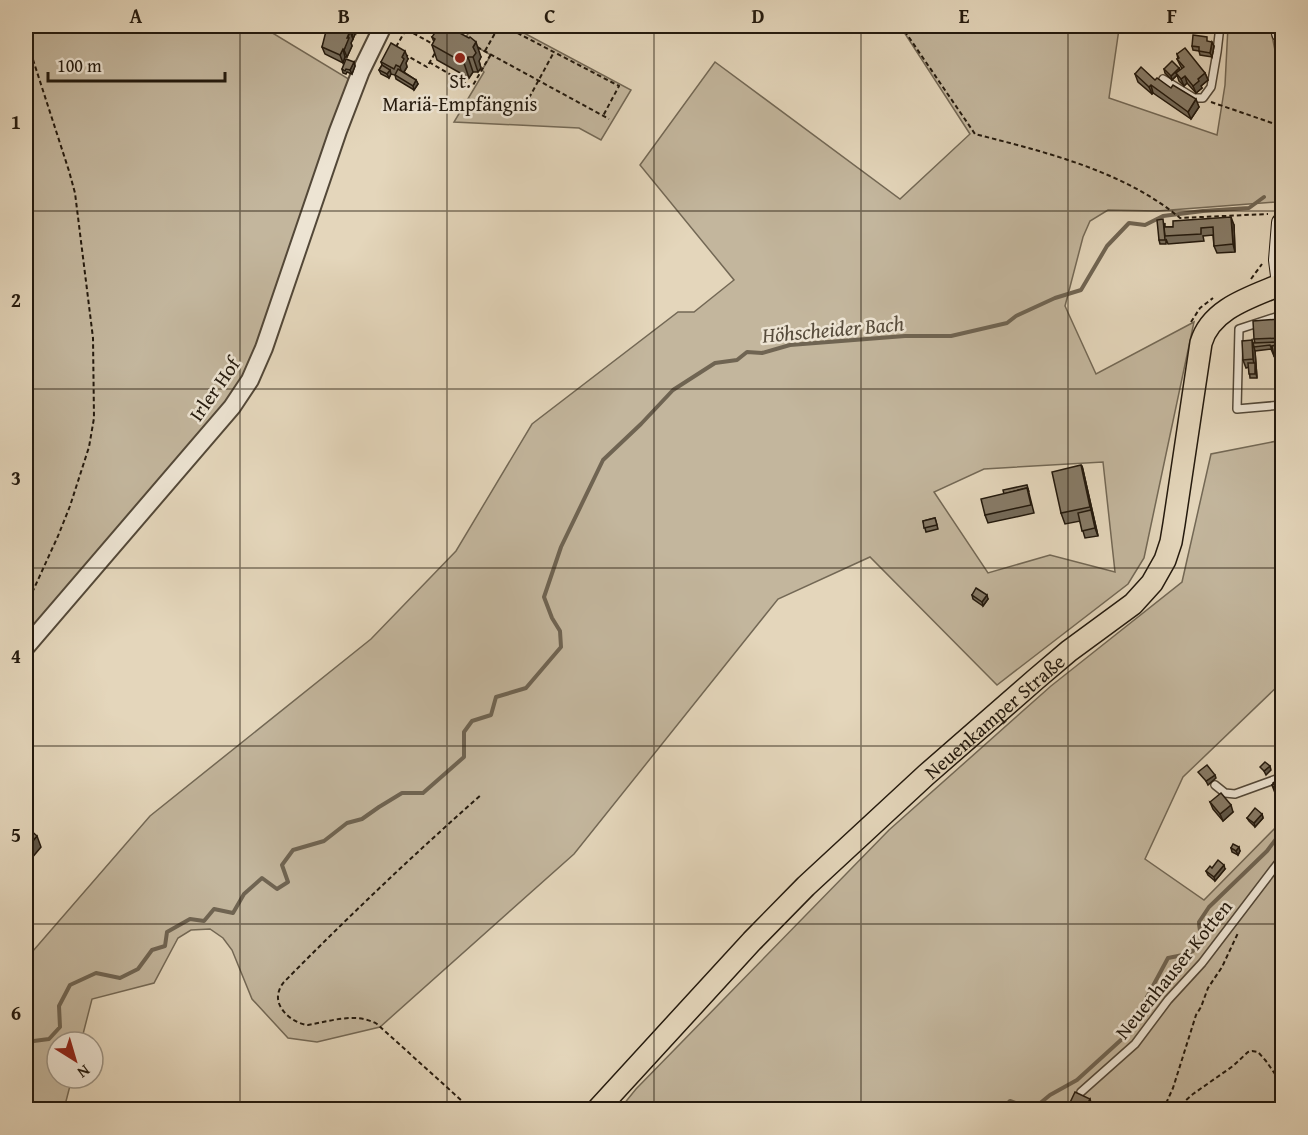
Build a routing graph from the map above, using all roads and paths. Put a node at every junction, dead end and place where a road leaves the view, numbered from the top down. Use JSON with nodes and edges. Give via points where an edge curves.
{"nodes":[{"id":1,"x":400,"y":26,"type":"edge"},
{"id":2,"x":499,"y":26,"type":"edge"},
{"id":3,"x":504,"y":26,"type":"edge"},
{"id":4,"x":899,"y":26,"type":"edge"},
{"id":5,"x":1220,"y":26,"type":"edge"},
{"id":6,"x":1281,"y":26,"type":"edge"},
{"id":7,"x":407,"y":27,"type":"edge"},
{"id":8,"x":380,"y":33,"type":"edge"},
{"id":9,"x":1282,"y":33,"type":"edge"},
{"id":10,"x":26,"y":38,"type":"edge"},
{"id":11,"x":474,"y":45,"type":"edge"},
{"id":12,"x":485,"y":51,"type":"junction"},
{"id":13,"x":554,"y":52,"type":"junction"},
{"id":14,"x":403,"y":53,"type":"edge"},
{"id":15,"x":491,"y":54,"type":"junction"},
{"id":16,"x":429,"y":62,"type":"junction"},
{"id":17,"x":1163,"y":79,"type":"edge"},
{"id":18,"x":539,"y":80,"type":"junction"},
{"id":19,"x":529,"y":98,"type":"dead end"},
{"id":20,"x":1203,"y":98,"type":"junction"},
{"id":21,"x":603,"y":116,"type":"junction"},
{"id":22,"x":609,"y":119,"type":"dead end"},
{"id":23,"x":1282,"y":131,"type":"edge"},
{"id":24,"x":1279,"y":226,"type":"edge"},
{"id":25,"x":1262,"y":264,"type":"dead end"},
{"id":26,"x":1247,"y":284,"type":"dead end"},
{"id":27,"x":1282,"y":284,"type":"edge"},
{"id":28,"x":1221,"y":294,"type":"dead end"},
{"id":29,"x":1282,"y":315,"type":"edge"},
{"id":30,"x":1189,"y":330,"type":"dead end"},
{"id":31,"x":1282,"y":405,"type":"edge"},
{"id":32,"x":26,"y":606,"type":"edge"},
{"id":33,"x":26,"y":647,"type":"edge"},
{"id":34,"x":1282,"y":777,"type":"edge"},
{"id":35,"x":1215,"y":784,"type":"dead end"},
{"id":36,"x":481,"y":795,"type":"dead end"},
{"id":37,"x":1282,"y":858,"type":"edge"},
{"id":38,"x":1240,"y":929,"type":"dead end"},
{"id":39,"x":1282,"y":1084,"type":"edge"},
{"id":40,"x":1081,"y":1092,"type":"edge"},
{"id":41,"x":472,"y":1110,"type":"edge"},
{"id":42,"x":597,"y":1110,"type":"edge"},
{"id":43,"x":1163,"y":1110,"type":"edge"},
{"id":44,"x":1175,"y":1110,"type":"edge"}],
"edges":[{"from":1,"to":7,"type":"path"},
{"from":2,"to":12,"type":"path"},
{"from":3,"to":13,"type":"path"},
{"from":4,"to":24,"type":"path","via":[[975,134],[1103,173],[1180,218]]},
{"from":5,"to":20,"type":"lane","via":[[1211,87]]},
{"from":6,"to":9,"type":"main road"},
{"from":7,"to":8,"type":"path","via":[[395,49]]},
{"from":7,"to":16,"type":"path","via":[[438,47]]},
{"from":8,"to":33,"type":"street","name":"Irler Hof","via":[[338,131],[250,380],[232,407]]},
{"from":10,"to":32,"type":"path","via":[[75,194],[93,338],[94,407],[89,447],[70,506]]},
{"from":11,"to":12,"type":"path"},
{"from":12,"to":15,"type":"path"},
{"from":13,"to":18,"type":"path"},
{"from":13,"to":21,"type":"path","via":[[619,86]]},
{"from":14,"to":16,"type":"path","via":[[427,67]]},
{"from":15,"to":16,"type":"path","via":[[472,87]]},
{"from":15,"to":18,"type":"path"},
{"from":17,"to":20,"type":"lane","via":[[1194,98]]},
{"from":18,"to":19,"type":"path"},
{"from":18,"to":21,"type":"path"},
{"from":20,"to":23,"type":"path","via":[[1278,125]]},
{"from":21,"to":22,"type":"path"},
{"from":24,"to":27,"type":"main road"},
{"from":25,"to":26,"type":"path"},
{"from":27,"to":42,"type":"main road","name":"Neuenkamper Straße","via":[[1232,306],[1214,320],[1204,335],[1171,542],[1147,589],[1036,679],[806,886]]},
{"from":28,"to":30,"type":"path","via":[[1200,308]]},
{"from":29,"to":31,"type":"lane","via":[[1239,329],[1237,409]]},
{"from":34,"to":35,"type":"lane","via":[[1235,794],[1225,793]]},
{"from":36,"to":41,"type":"path","via":[[351,914],[284,982],[278,993],[283,1010],[303,1024],[353,1017],[376,1024]]},
{"from":37,"to":40,"type":"lane","name":"Neuenhauser Kotten","via":[[1135,1044]]},
{"from":38,"to":43,"type":"path","via":[[1196,1015]]},
{"from":39,"to":44,"type":"path","via":[[1258,1052],[1252,1051]]}]}
